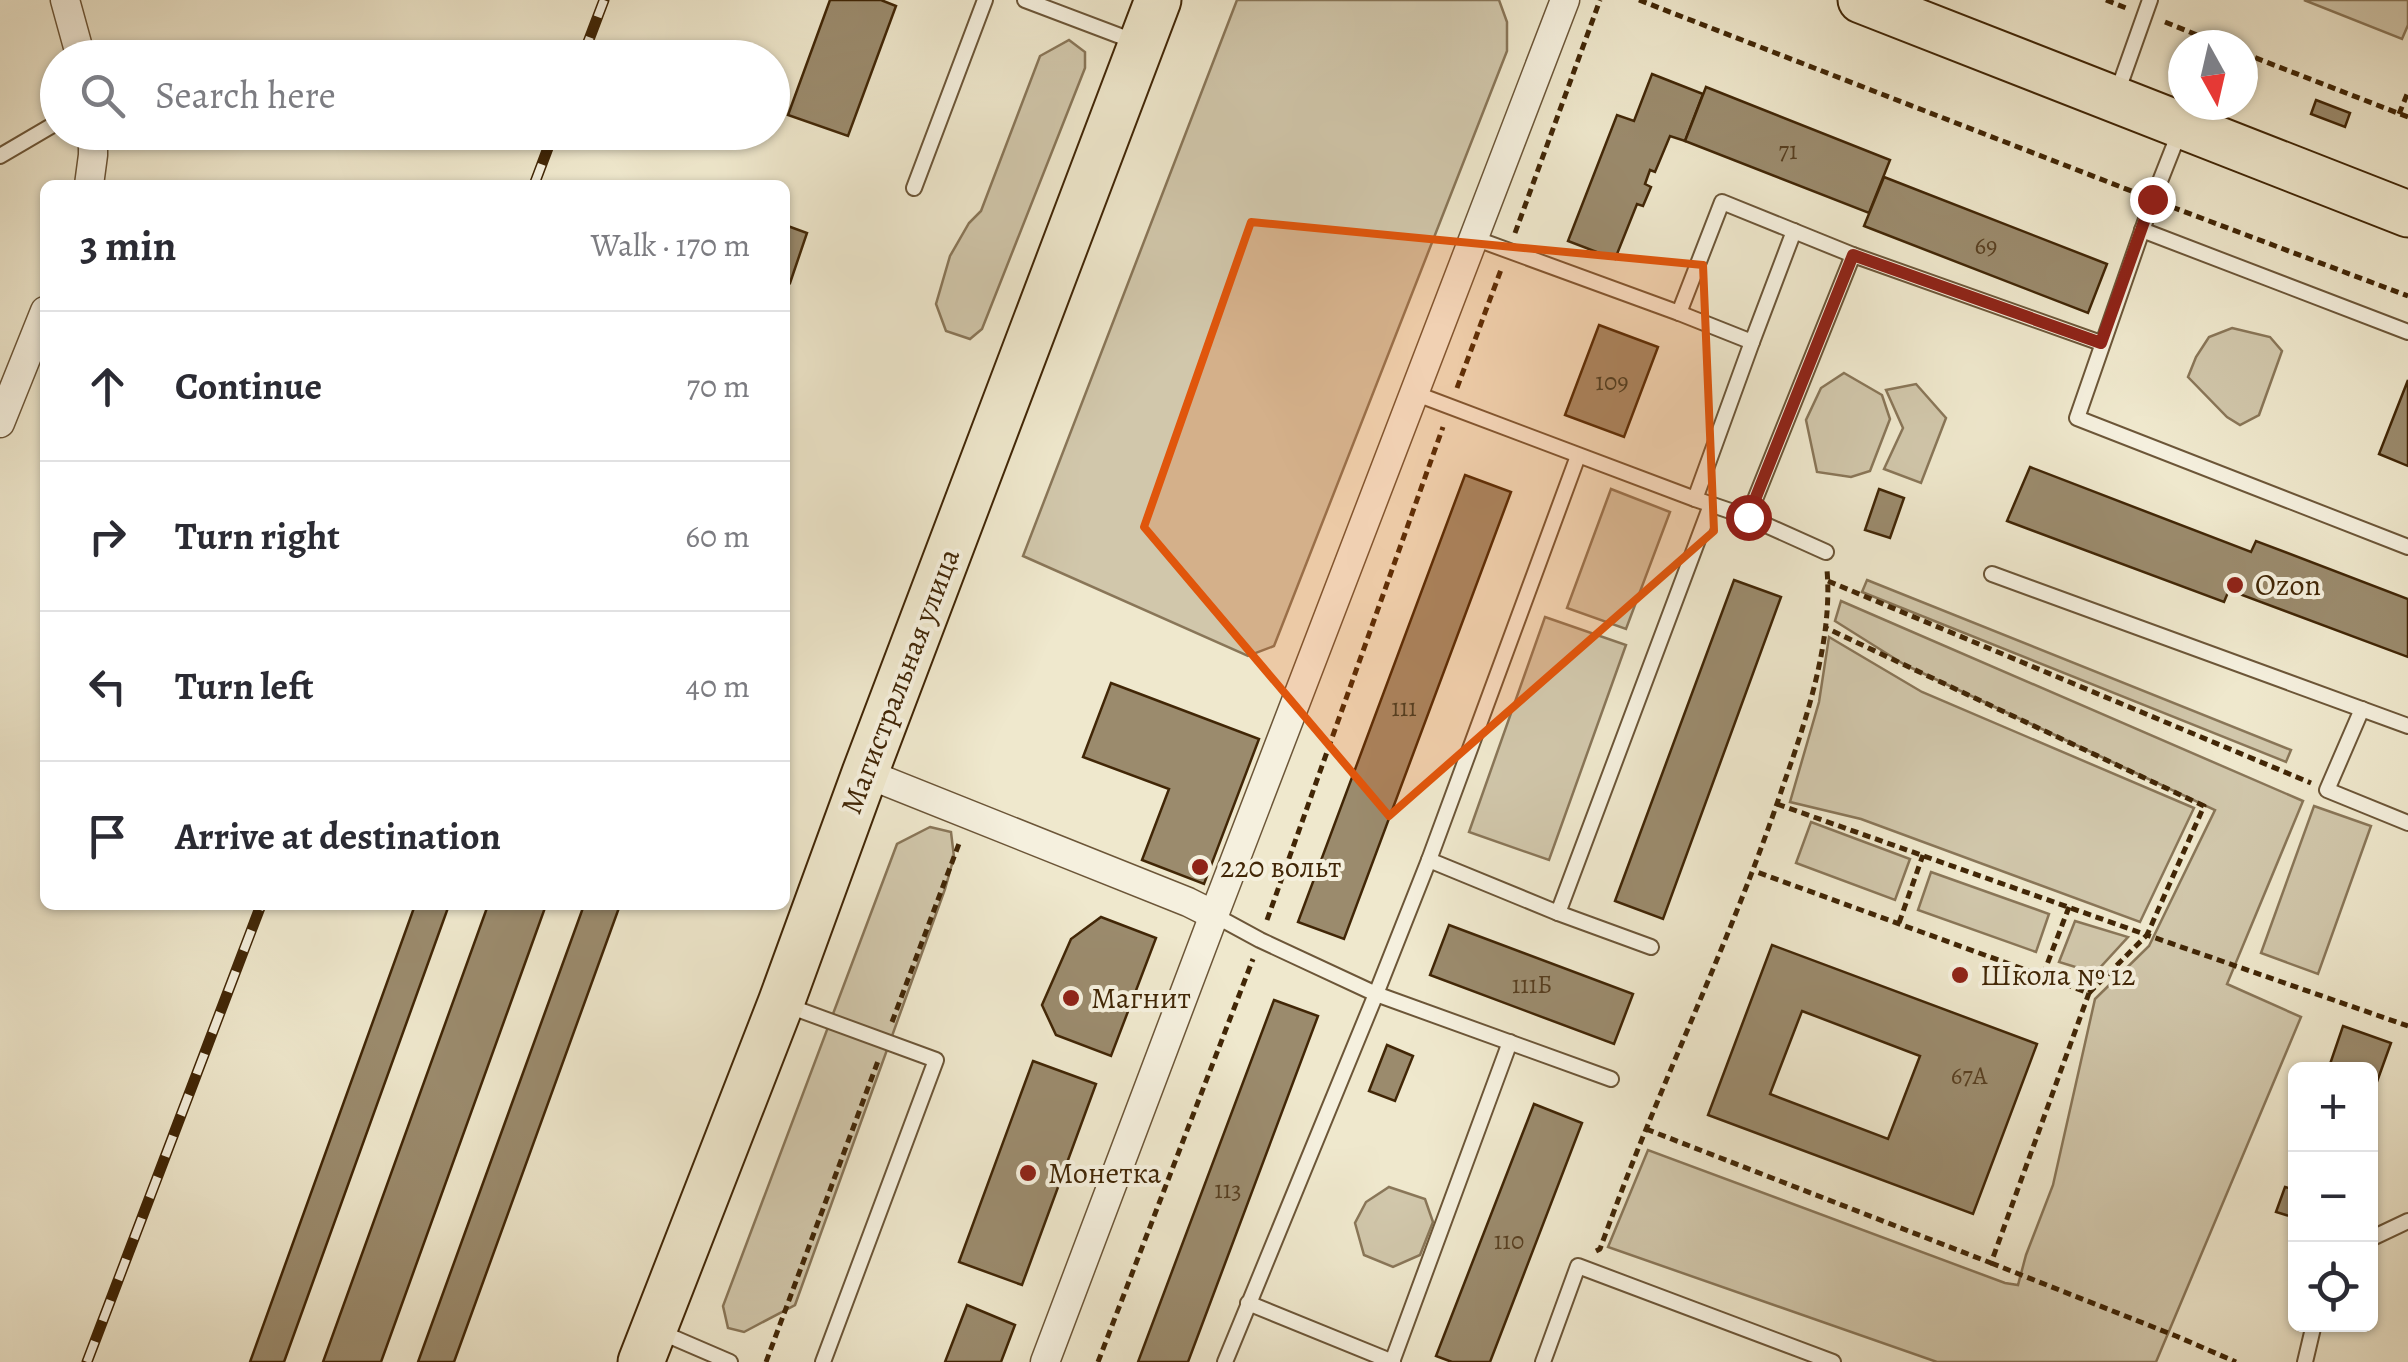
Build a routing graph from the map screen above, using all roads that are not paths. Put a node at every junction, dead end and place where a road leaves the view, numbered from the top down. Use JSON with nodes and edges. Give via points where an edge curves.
{"nodes":[{"id":1,"x":65,"y":0,"type":"edge"},
{"id":2,"x":984,"y":0,"type":"edge"},
{"id":3,"x":1026,"y":0,"type":"edge"},
{"id":4,"x":1158,"y":0,"type":"edge"},
{"id":5,"x":1565,"y":0,"type":"edge"},
{"id":6,"x":1861,"y":0,"type":"edge"},
{"id":7,"x":2150,"y":0,"type":"edge"},
{"id":8,"x":76,"y":40,"type":"edge"},
{"id":9,"x":1141,"y":44,"type":"junction"},
{"id":10,"x":2114,"y":99,"type":"junction"},
{"id":11,"x":2182,"y":126,"type":"junction"},
{"id":12,"x":40,"y":133,"type":"edge"},
{"id":13,"x":93,"y":150,"type":"edge"},
{"id":14,"x":0,"y":156,"type":"edge"},
{"id":15,"x":90,"y":180,"type":"edge"},
{"id":16,"x":914,"y":188,"type":"dead end"},
{"id":17,"x":2408,"y":214,"type":"edge"},
{"id":18,"x":2142,"y":230,"type":"junction"},
{"id":19,"x":1794,"y":231,"type":"junction"},
{"id":20,"x":1474,"y":238,"type":"junction"},
{"id":21,"x":1853,"y":255,"type":"junction"},
{"id":22,"x":1678,"y":313,"type":"junction"},
{"id":23,"x":40,"y":323,"type":"edge"},
{"id":24,"x":2408,"y":332,"type":"edge"},
{"id":25,"x":1752,"y":342,"type":"junction"},
{"id":26,"x":2101,"y":343,"type":"junction"},
{"id":27,"x":1414,"y":393,"type":"junction"},
{"id":28,"x":0,"y":423,"type":"edge"},
{"id":29,"x":1578,"y":456,"type":"junction"},
{"id":30,"x":1695,"y":499,"type":"junction"},
{"id":31,"x":1711,"y":505,"type":"junction"},
{"id":32,"x":1748,"y":517,"type":"junction"},
{"id":33,"x":2408,"y":547,"type":"edge"},
{"id":34,"x":1826,"y":552,"type":"road end"},
{"id":35,"x":1992,"y":574,"type":"dead end"},
{"id":36,"x":2362,"y":709,"type":"junction"},
{"id":37,"x":2408,"y":726,"type":"edge"},
{"id":38,"x":865,"y":773,"type":"junction"},
{"id":39,"x":2408,"y":823,"type":"edge"},
{"id":40,"x":1429,"y":860,"type":"junction"},
{"id":41,"x":1558,"y":913,"type":"junction"},
{"id":42,"x":1214,"y":915,"type":"junction"},
{"id":43,"x":1652,"y":947,"type":"dead end"},
{"id":44,"x":1376,"y":994,"type":"junction"},
{"id":45,"x":781,"y":1003,"type":"junction"},
{"id":46,"x":1510,"y":1042,"type":"junction"},
{"id":47,"x":1612,"y":1078,"type":"dead end"},
{"id":48,"x":2408,"y":1221,"type":"edge"},
{"id":49,"x":2378,"y":1236,"type":"edge"},
{"id":50,"x":1248,"y":1303,"type":"junction"},
{"id":51,"x":2312,"y":1332,"type":"edge"},
{"id":52,"x":647,"y":1346,"type":"edge"},
{"id":53,"x":730,"y":1362,"type":"edge"},
{"id":54,"x":823,"y":1362,"type":"edge"},
{"id":55,"x":1044,"y":1362,"type":"edge"},
{"id":56,"x":1225,"y":1362,"type":"edge"},
{"id":57,"x":1393,"y":1362,"type":"edge"},
{"id":58,"x":1543,"y":1362,"type":"edge"},
{"id":59,"x":1833,"y":1362,"type":"edge"},
{"id":60,"x":2305,"y":1362,"type":"edge"}],
"edges":[{"from":1,"to":8,"type":"street"},
{"from":2,"to":16,"type":"lane"},
{"from":3,"to":9,"type":"lane"},
{"from":4,"to":9,"type":"main road","name":"Магистральная улица"},
{"from":5,"to":20,"type":"street"},
{"from":6,"to":10,"type":"main road"},
{"from":7,"to":10,"type":"lane"},
{"from":9,"to":38,"type":"main road","name":"Магистральная улица"},
{"from":10,"to":11,"type":"main road"},
{"from":11,"to":17,"type":"main road"},
{"from":11,"to":18,"type":"lane"},
{"from":12,"to":14,"type":"lane"},
{"from":13,"to":15,"type":"street"},
{"from":18,"to":24,"type":"lane"},
{"from":18,"to":26,"type":"lane"},
{"from":19,"to":21,"type":"lane"},
{"from":19,"to":22,"type":"lane","via":[[1722,202]]},
{"from":19,"to":25,"type":"lane"},
{"from":20,"to":22,"type":"lane"},
{"from":20,"to":27,"type":"street"},
{"from":21,"to":26,"type":"lane"},
{"from":21,"to":32,"type":"lane"},
{"from":22,"to":25,"type":"lane"},
{"from":23,"to":28,"type":"street"},
{"from":25,"to":30,"type":"lane"},
{"from":26,"to":33,"type":"lane","via":[[2076,418]]},
{"from":27,"to":29,"type":"lane"},
{"from":27,"to":42,"type":"street"},
{"from":29,"to":30,"type":"lane"},
{"from":29,"to":40,"type":"lane"},
{"from":30,"to":31,"type":"lane"},
{"from":31,"to":32,"type":"lane"},
{"from":31,"to":41,"type":"lane"},
{"from":32,"to":34,"type":"lane"},
{"from":35,"to":36,"type":"lane"},
{"from":36,"to":37,"type":"lane"},
{"from":36,"to":39,"type":"lane","via":[[2327,790]]},
{"from":38,"to":42,"type":"street"},
{"from":38,"to":45,"type":"main road","name":"Магистральная улица"},
{"from":40,"to":41,"type":"lane"},
{"from":40,"to":44,"type":"lane"},
{"from":41,"to":43,"type":"lane"},
{"from":42,"to":44,"type":"lane"},
{"from":42,"to":55,"type":"street"},
{"from":44,"to":46,"type":"lane"},
{"from":44,"to":50,"type":"lane"},
{"from":45,"to":52,"type":"main road","name":"Магистральная улица"},
{"from":45,"to":54,"type":"lane","via":[[936,1060]]},
{"from":46,"to":47,"type":"lane"},
{"from":46,"to":57,"type":"lane"},
{"from":48,"to":49,"type":"lane"},
{"from":50,"to":56,"type":"lane"},
{"from":50,"to":57,"type":"lane"},
{"from":51,"to":60,"type":"lane"},
{"from":52,"to":53,"type":"lane"},
{"from":58,"to":59,"type":"lane","via":[[1578,1266]]}]}
